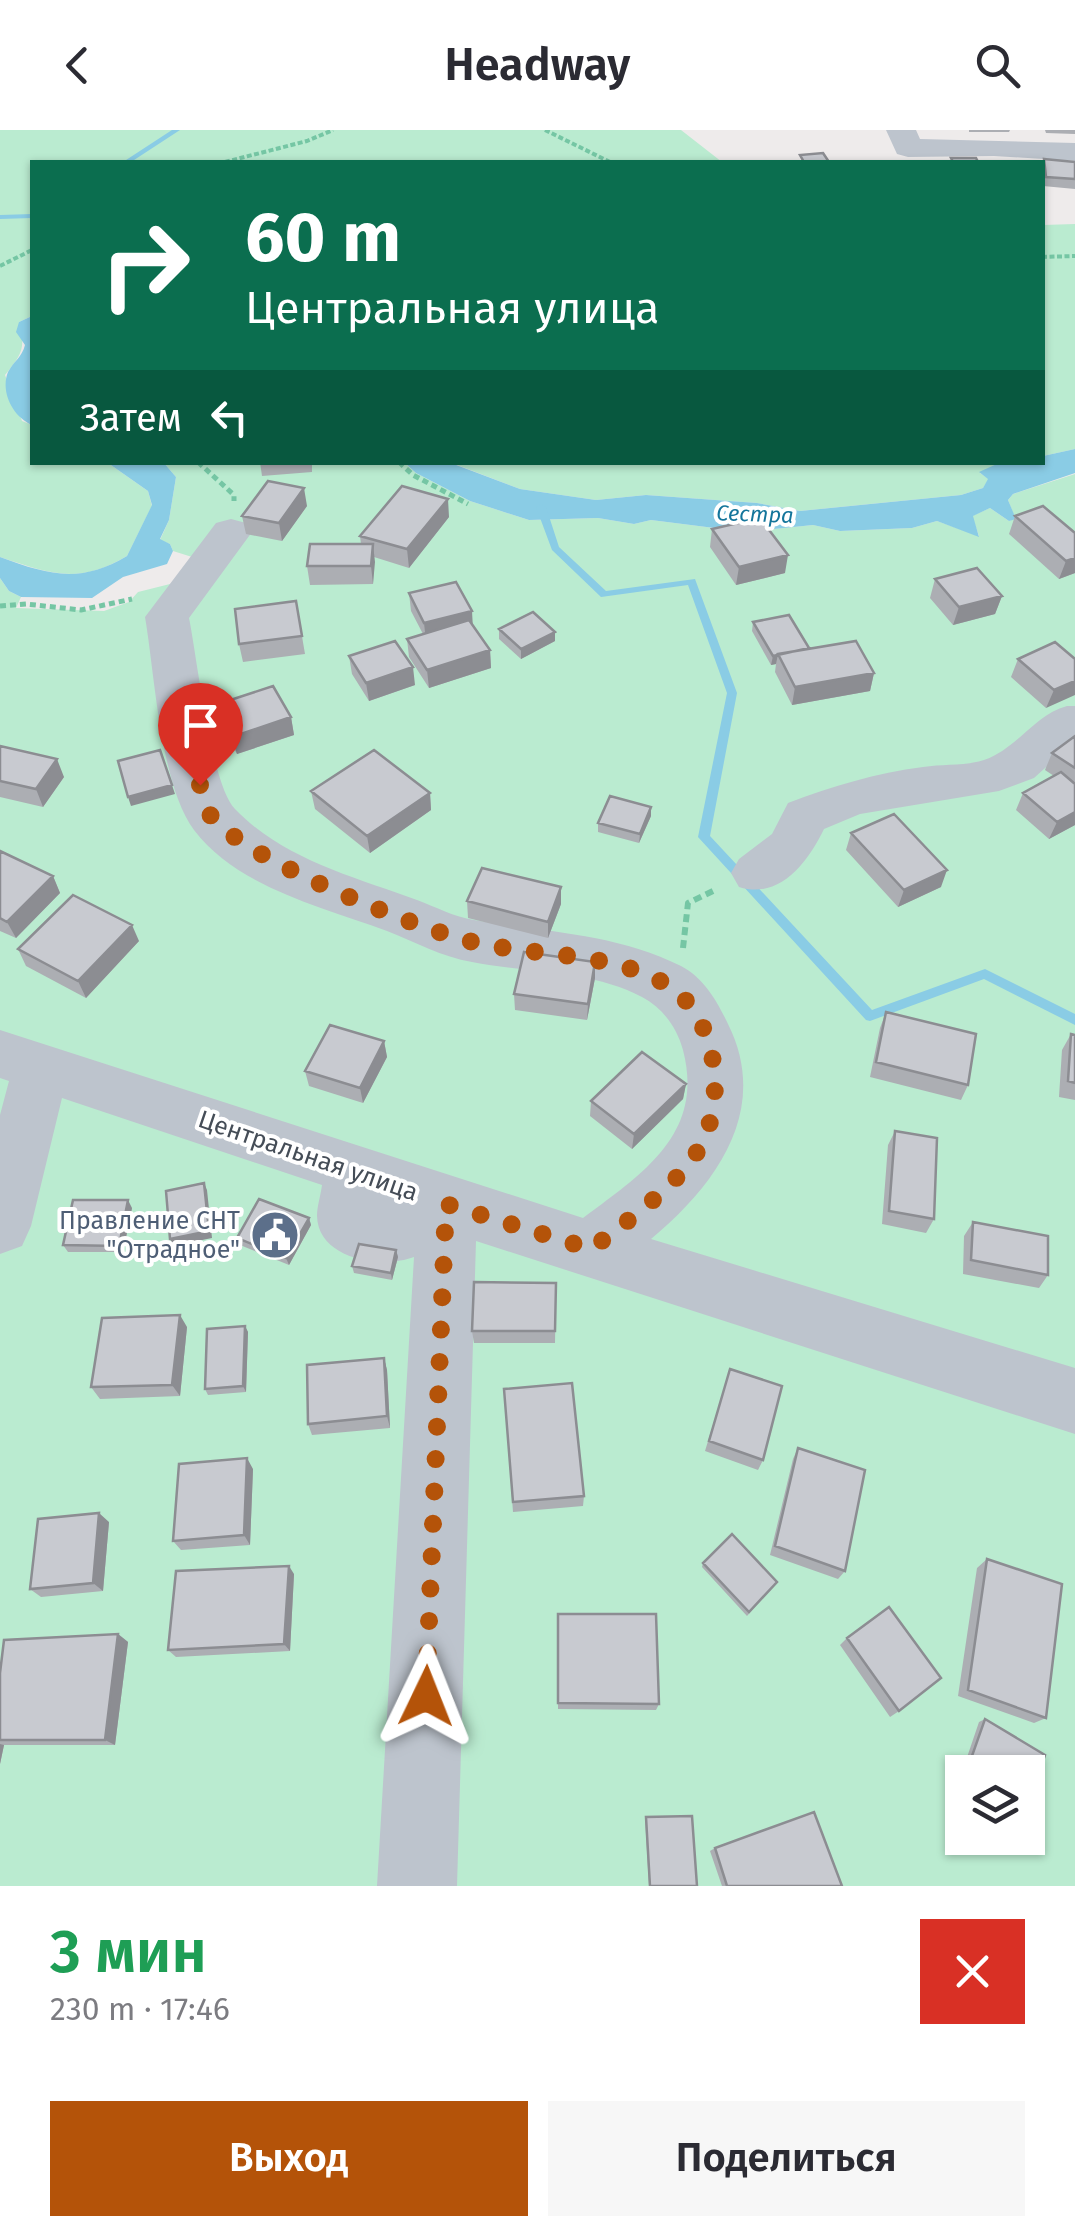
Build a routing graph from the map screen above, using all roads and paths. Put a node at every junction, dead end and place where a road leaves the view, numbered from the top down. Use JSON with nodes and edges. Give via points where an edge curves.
{"nodes":[{"id":1,"x":333,"y":130,"type":"edge"},
{"id":2,"x":545,"y":130,"type":"edge"},
{"id":3,"x":901,"y":130,"type":"edge"},
{"id":4,"x":1075,"y":152,"type":"edge"},
{"id":5,"x":233,"y":160,"type":"edge"},
{"id":6,"x":606,"y":160,"type":"edge"},
{"id":7,"x":30,"y":251,"type":"edge"},
{"id":8,"x":1045,"y":256,"type":"edge"},
{"id":9,"x":1075,"y":256,"type":"edge"},
{"id":10,"x":0,"y":266,"type":"edge"},
{"id":11,"x":403,"y":465,"type":"edge"},
{"id":12,"x":468,"y":504,"type":"dead end"},
{"id":13,"x":231,"y":532,"type":"dead end"},
{"id":14,"x":0,"y":606,"type":"edge"},
{"id":15,"x":172,"y":611,"type":"junction"},
{"id":16,"x":1075,"y":722,"type":"edge"},
{"id":17,"x":741,"y":879,"type":"joint"},
{"id":18,"x":677,"y":994,"type":"junction"},
{"id":19,"x":21,"y":1061,"type":"edge"},
{"id":20,"x":441,"y":1202,"type":"junction"},
{"id":21,"x":0,"y":1226,"type":"edge"},
{"id":22,"x":591,"y":1249,"type":"junction"},
{"id":23,"x":1075,"y":1401,"type":"edge"},
{"id":24,"x":417,"y":1886,"type":"edge"}],
"edges":[{"from":1,"to":5,"type":"path"},
{"from":2,"to":6,"type":"path"},
{"from":3,"to":4,"type":"street","via":[[908,148]]},
{"from":7,"to":10,"type":"path"},
{"from":8,"to":9,"type":"path"},
{"from":11,"to":12,"type":"path"},
{"from":13,"to":15,"type":"street"},
{"from":14,"to":15,"type":"path","via":[[81,610],[138,598]]},
{"from":15,"to":18,"type":"street","via":[[200,785],[209,813],[228,834],[275,864],[465,940],[634,969]]},
{"from":16,"to":17,"type":"street","via":[[1017,766],[982,779],[851,798],[806,816],[790,846]]},
{"from":17,"to":18,"type":"path","via":[[688,903]]},
{"from":18,"to":22,"type":"street","via":[[701,1024],[715,1069],[698,1152]]},
{"from":19,"to":20,"type":"street","name":"Центральная улица"},
{"from":19,"to":21,"type":"street"},
{"from":20,"to":22,"type":"street","name":"Центральная улица"},
{"from":20,"to":24,"type":"street"},
{"from":22,"to":23,"type":"street","name":"Центральная улица"}]}
